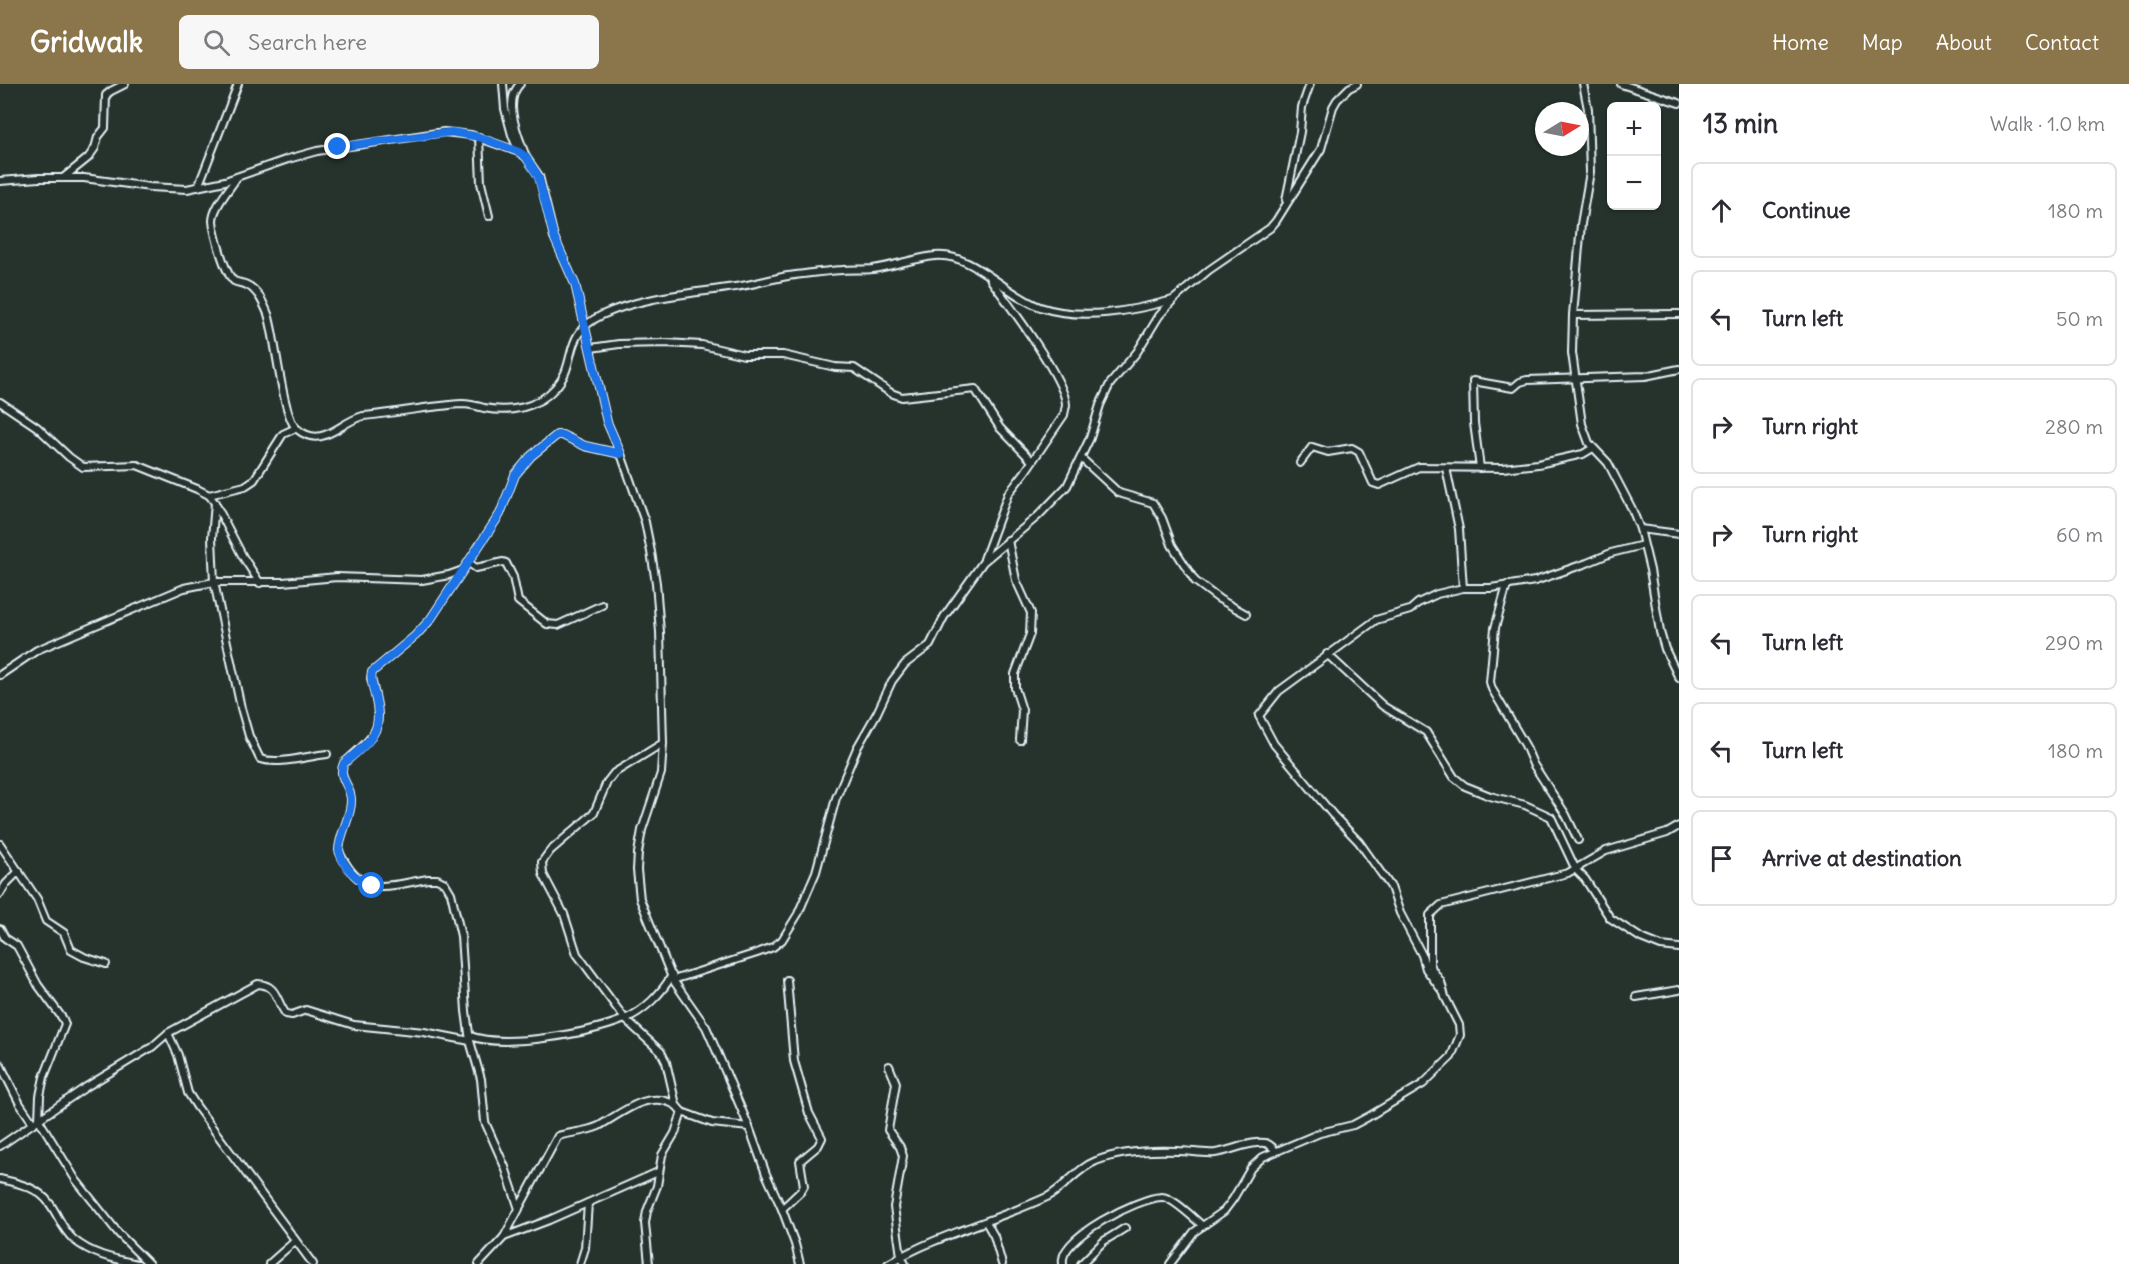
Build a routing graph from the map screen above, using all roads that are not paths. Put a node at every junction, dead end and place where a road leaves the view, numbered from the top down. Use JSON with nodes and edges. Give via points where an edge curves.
{"nodes":[{"id":1,"x":125,"y":84,"type":"edge"},
{"id":2,"x":238,"y":84,"type":"edge"},
{"id":3,"x":503,"y":84,"type":"edge"},
{"id":4,"x":520,"y":84,"type":"edge"},
{"id":5,"x":1310,"y":84,"type":"edge"},
{"id":6,"x":1357,"y":84,"type":"edge"},
{"id":7,"x":1583,"y":84,"type":"edge"},
{"id":8,"x":1621,"y":84,"type":"edge"},
{"id":9,"x":1679,"y":103,"type":"edge"},
{"id":10,"x":479,"y":137,"type":"junction"},
{"id":11,"x":519,"y":152,"type":"junction"},
{"id":12,"x":526,"y":157,"type":"junction"},
{"id":13,"x":237,"y":177,"type":"junction"},
{"id":14,"x":62,"y":178,"type":"junction"},
{"id":15,"x":0,"y":179,"type":"edge"},
{"id":16,"x":198,"y":187,"type":"junction"},
{"id":17,"x":1284,"y":206,"type":"junction"},
{"id":18,"x":489,"y":216,"type":"dead end"},
{"id":19,"x":989,"y":277,"type":"junction"},
{"id":20,"x":1173,"y":300,"type":"junction"},
{"id":21,"x":1679,"y":314,"type":"edge"},
{"id":22,"x":1573,"y":315,"type":"junction"},
{"id":23,"x":586,"y":325,"type":"junction"},
{"id":24,"x":591,"y":348,"type":"junction"},
{"id":25,"x":1679,"y":369,"type":"edge"},
{"id":26,"x":1574,"y":378,"type":"junction"},
{"id":27,"x":0,"y":402,"type":"edge"},
{"id":28,"x":296,"y":428,"type":"junction"},
{"id":29,"x":1593,"y":448,"type":"junction"},
{"id":30,"x":621,"y":454,"type":"junction"},
{"id":31,"x":1081,"y":458,"type":"junction"},
{"id":32,"x":1032,"y":461,"type":"junction"},
{"id":33,"x":1300,"y":463,"type":"dead end"},
{"id":34,"x":1446,"y":468,"type":"junction"},
{"id":35,"x":1479,"y":468,"type":"junction"},
{"id":36,"x":208,"y":495,"type":"junction"},
{"id":37,"x":215,"y":503,"type":"junction"},
{"id":38,"x":1640,"y":529,"type":"junction"},
{"id":39,"x":1679,"y":534,"type":"edge"},
{"id":40,"x":1008,"y":540,"type":"junction"},
{"id":41,"x":1643,"y":545,"type":"junction"},
{"id":42,"x":983,"y":562,"type":"junction"},
{"id":43,"x":469,"y":563,"type":"junction"},
{"id":44,"x":464,"y":570,"type":"junction"},
{"id":45,"x":214,"y":582,"type":"junction"},
{"id":46,"x":260,"y":583,"type":"junction"},
{"id":47,"x":1507,"y":585,"type":"junction"},
{"id":48,"x":1463,"y":588,"type":"junction"},
{"id":49,"x":602,"y":605,"type":"dead end"},
{"id":50,"x":1246,"y":614,"type":"dead end"},
{"id":51,"x":1327,"y":654,"type":"junction"},
{"id":52,"x":0,"y":675,"type":"edge"},
{"id":53,"x":1679,"y":678,"type":"edge"},
{"id":54,"x":1020,"y":740,"type":"dead end"},
{"id":55,"x":663,"y":743,"type":"junction"},
{"id":56,"x":327,"y":754,"type":"dead end"},
{"id":57,"x":1679,"y":826,"type":"edge"},
{"id":58,"x":1578,"y":840,"type":"dead end"},
{"id":59,"x":0,"y":844,"type":"edge"},
{"id":60,"x":1576,"y":870,"type":"junction"},
{"id":61,"x":19,"y":871,"type":"junction"},
{"id":62,"x":0,"y":894,"type":"edge"},
{"id":63,"x":0,"y":929,"type":"edge"},
{"id":64,"x":1679,"y":948,"type":"edge"},
{"id":65,"x":106,"y":964,"type":"dead end"},
{"id":66,"x":672,"y":978,"type":"junction"},
{"id":67,"x":787,"y":980,"type":"dead end"},
{"id":68,"x":1679,"y":990,"type":"edge"},
{"id":69,"x":1444,"y":994,"type":"junction"},
{"id":70,"x":1636,"y":997,"type":"dead end"},
{"id":71,"x":626,"y":1019,"type":"junction"},
{"id":72,"x":168,"y":1033,"type":"junction"},
{"id":73,"x":470,"y":1039,"type":"junction"},
{"id":74,"x":0,"y":1064,"type":"edge"},
{"id":75,"x":889,"y":1066,"type":"dead end"},
{"id":76,"x":676,"y":1105,"type":"junction"},
{"id":77,"x":682,"y":1112,"type":"junction"},
{"id":78,"x":36,"y":1121,"type":"junction"},
{"id":79,"x":749,"y":1127,"type":"junction"},
{"id":80,"x":0,"y":1146,"type":"edge"},
{"id":81,"x":1276,"y":1151,"type":"junction"},
{"id":82,"x":658,"y":1172,"type":"junction"},
{"id":83,"x":0,"y":1179,"type":"edge"},
{"id":84,"x":588,"y":1203,"type":"junction"},
{"id":85,"x":519,"y":1209,"type":"junction"},
{"id":86,"x":782,"y":1209,"type":"junction"},
{"id":87,"x":986,"y":1222,"type":"junction"},
{"id":88,"x":1203,"y":1226,"type":"junction"},
{"id":89,"x":1125,"y":1228,"type":"dead end"},
{"id":90,"x":504,"y":1237,"type":"junction"},
{"id":91,"x":296,"y":1241,"type":"junction"},
{"id":92,"x":901,"y":1256,"type":"junction"},
{"id":93,"x":1084,"y":1263,"type":"edge"},
{"id":94,"x":138,"y":1264,"type":"edge"},
{"id":95,"x":149,"y":1264,"type":"edge"},
{"id":96,"x":269,"y":1264,"type":"edge"},
{"id":97,"x":314,"y":1264,"type":"edge"},
{"id":98,"x":479,"y":1264,"type":"edge"},
{"id":99,"x":580,"y":1264,"type":"edge"},
{"id":100,"x":648,"y":1264,"type":"edge"},
{"id":101,"x":800,"y":1264,"type":"edge"},
{"id":102,"x":888,"y":1264,"type":"edge"},
{"id":103,"x":905,"y":1264,"type":"edge"},
{"id":104,"x":1002,"y":1264,"type":"edge"},
{"id":105,"x":1063,"y":1264,"type":"edge"},
{"id":106,"x":1170,"y":1264,"type":"edge"}],
"edges":[{"from":1,"to":14,"type":"street","via":[[106,95],[105,128],[95,148]]},
{"from":2,"to":16,"type":"street"},
{"from":3,"to":11,"type":"street","via":[[508,123]]},
{"from":4,"to":12,"type":"street","via":[[512,104]]},
{"from":5,"to":17,"type":"street","via":[[1302,107]]},
{"from":6,"to":17,"type":"street","via":[[1337,100],[1321,149]]},
{"from":7,"to":22,"type":"street","via":[[1590,172]]},
{"from":8,"to":9,"type":"street"},
{"from":10,"to":11,"type":"street"},
{"from":10,"to":13,"type":"street","via":[[444,132],[367,142],[288,159]]},
{"from":10,"to":18,"type":"street","via":[[481,183]]},
{"from":11,"to":12,"type":"street"},
{"from":12,"to":23,"type":"street","via":[[542,184],[554,237],[575,284]]},
{"from":13,"to":16,"type":"street"},
{"from":13,"to":28,"type":"street","via":[[213,221],[230,275],[254,289],[267,313],[285,400]]},
{"from":14,"to":15,"type":"street"},
{"from":14,"to":16,"type":"street","via":[[168,189]]},
{"from":17,"to":20,"type":"street","via":[[1269,228]]},
{"from":19,"to":20,"type":"street","via":[[1038,306],[1063,313],[1099,313]]},
{"from":19,"to":23,"type":"street","via":[[963,260],[935,256],[871,269],[787,276],[638,302]]},
{"from":19,"to":32,"type":"street","via":[[1035,342],[1064,396],[1064,415]]},
{"from":20,"to":31,"type":"street","via":[[1110,384]]},
{"from":21,"to":22,"type":"street"},
{"from":22,"to":26,"type":"street"},
{"from":23,"to":24,"type":"street"},
{"from":23,"to":28,"type":"street","via":[[576,336],[556,388],[532,405],[500,409],[463,404],[363,416],[320,437]]},
{"from":24,"to":30,"type":"street","via":[[607,422]]},
{"from":24,"to":32,"type":"street","via":[[665,343],[702,345],[744,355],[783,355],[854,368],[903,397],[975,389],[1000,428]]},
{"from":25,"to":26,"type":"street","via":[[1645,376]]},
{"from":26,"to":29,"type":"street","via":[[1581,424]]},
{"from":26,"to":35,"type":"street","via":[[1523,380],[1512,388],[1473,381]]},
{"from":27,"to":36,"type":"street","via":[[37,427],[83,467],[137,465]]},
{"from":28,"to":36,"type":"street","via":[[283,434],[254,480]]},
{"from":29,"to":35,"type":"street","via":[[1538,464]]},
{"from":29,"to":38,"type":"street","via":[[1608,463]]},
{"from":30,"to":43,"type":"street","via":[[585,446],[562,435],[551,439],[515,475],[500,514]]},
{"from":30,"to":55,"type":"street","via":[[645,522],[655,573]]},
{"from":31,"to":40,"type":"street","via":[[1057,499]]},
{"from":31,"to":50,"type":"street","via":[[1119,493],[1152,503],[1195,581]]},
{"from":32,"to":42,"type":"street","via":[[1008,494]]},
{"from":33,"to":34,"type":"street","via":[[1312,447],[1328,452],[1352,448],[1359,452],[1377,485],[1419,467]]},
{"from":34,"to":35,"type":"street"},
{"from":34,"to":48,"type":"street","via":[[1459,530]]},
{"from":36,"to":37,"type":"street"},
{"from":37,"to":45,"type":"street"},
{"from":37,"to":46,"type":"street"},
{"from":38,"to":39,"type":"street"},
{"from":38,"to":41,"type":"street"},
{"from":40,"to":42,"type":"street"},
{"from":40,"to":54,"type":"street","via":[[1016,580],[1031,613],[1030,634],[1015,674],[1015,688],[1023,710]]},
{"from":41,"to":47,"type":"street","via":[[1535,580]]},
{"from":41,"to":53,"type":"street","via":[[1660,632]]},
{"from":42,"to":66,"type":"street","via":[[944,617],[930,645],[905,664],[889,686],[852,758],[836,798],[816,872],[782,940],[756,953]]},
{"from":43,"to":44,"type":"street"},
{"from":43,"to":49,"type":"street","via":[[476,568],[506,563],[518,601],[547,624],[558,625]]},
{"from":44,"to":46,"type":"street","via":[[423,580],[337,577]]},
{"from":44,"to":73,"type":"street","via":[[430,620],[372,672],[378,721],[370,740],[342,768],[351,801],[339,850],[357,878],[372,886],[428,879],[445,883],[461,936]]},
{"from":45,"to":46,"type":"street"},
{"from":45,"to":52,"type":"street","via":[[184,588],[70,636],[38,650]]},
{"from":45,"to":56,"type":"street","via":[[241,708],[260,759]]},
{"from":47,"to":48,"type":"street"},
{"from":47,"to":58,"type":"street","via":[[1495,628],[1490,682]]},
{"from":48,"to":51,"type":"street","via":[[1437,594],[1410,610],[1376,620]]},
{"from":51,"to":60,"type":"street","via":[[1383,706],[1426,732],[1454,777],[1465,786],[1551,817]]},
{"from":51,"to":69,"type":"street","via":[[1279,691],[1261,712],[1261,720],[1274,744],[1382,873],[1426,969]]},
{"from":55,"to":66,"type":"street","via":[[661,773],[642,830],[637,870],[640,899]]},
{"from":55,"to":71,"type":"street","via":[[614,773],[606,782],[594,813],[542,862],[543,874],[564,914],[577,954]]},
{"from":57,"to":60,"type":"street","via":[[1606,851]]},
{"from":59,"to":61,"type":"street"},
{"from":60,"to":64,"type":"street","via":[[1620,926],[1661,946]]},
{"from":60,"to":69,"type":"street","via":[[1434,909],[1430,919],[1430,963]]},
{"from":61,"to":62,"type":"street"},
{"from":61,"to":65,"type":"street","via":[[38,899],[46,921],[64,933],[73,952]]},
{"from":63,"to":78,"type":"street","via":[[17,946],[65,1024],[45,1077]]},
{"from":66,"to":71,"type":"street","via":[[649,1003]]},
{"from":66,"to":79,"type":"street","via":[[706,1027]]},
{"from":67,"to":86,"type":"street","via":[[794,1061],[808,1113],[822,1138],[800,1161],[804,1181],[801,1191]]},
{"from":68,"to":70,"type":"street"},
{"from":69,"to":81,"type":"street","via":[[1460,1035],[1451,1057],[1426,1082],[1353,1125]]},
{"from":71,"to":73,"type":"street","via":[[558,1037]]},
{"from":71,"to":76,"type":"street","via":[[661,1052]]},
{"from":72,"to":73,"type":"street","via":[[252,986],[263,984],[275,992],[286,1014],[306,1010],[354,1025]]},
{"from":72,"to":78,"type":"street"},
{"from":72,"to":91,"type":"street","via":[[188,1093]]},
{"from":73,"to":85,"type":"street","via":[[481,1078],[485,1122]]},
{"from":74,"to":78,"type":"street","via":[[20,1104]]},
{"from":75,"to":92,"type":"street","via":[[896,1083],[888,1130],[903,1156],[894,1207]]},
{"from":76,"to":77,"type":"street"},
{"from":76,"to":85,"type":"street","via":[[660,1099],[648,1100],[598,1126],[558,1136]]},
{"from":77,"to":79,"type":"street","via":[[712,1123]]},
{"from":77,"to":82,"type":"street"},
{"from":78,"to":80,"type":"street"},
{"from":78,"to":95,"type":"street","via":[[76,1180]]},
{"from":79,"to":86,"type":"street"},
{"from":81,"to":87,"type":"street","via":[[1265,1143],[1215,1153],[1141,1152],[1106,1157],[1086,1166],[1049,1196]]},
{"from":81,"to":88,"type":"street","via":[[1256,1162],[1230,1204]]},
{"from":82,"to":84,"type":"street"},
{"from":82,"to":100,"type":"street","via":[[645,1223]]},
{"from":83,"to":94,"type":"street","via":[[31,1188],[43,1196],[72,1238],[87,1249]]},
{"from":84,"to":90,"type":"street"},
{"from":84,"to":99,"type":"street"},
{"from":85,"to":90,"type":"street"},
{"from":86,"to":101,"type":"street"},
{"from":87,"to":92,"type":"street"},
{"from":87,"to":104,"type":"street"},
{"from":88,"to":105,"type":"street","via":[[1172,1201],[1160,1197],[1102,1220],[1068,1246]]},
{"from":88,"to":106,"type":"street"},
{"from":89,"to":93,"type":"street","via":[[1104,1241]]},
{"from":90,"to":98,"type":"street"},
{"from":91,"to":96,"type":"street"},
{"from":91,"to":97,"type":"street"},
{"from":92,"to":102,"type":"street"},
{"from":92,"to":103,"type":"street"}]}
